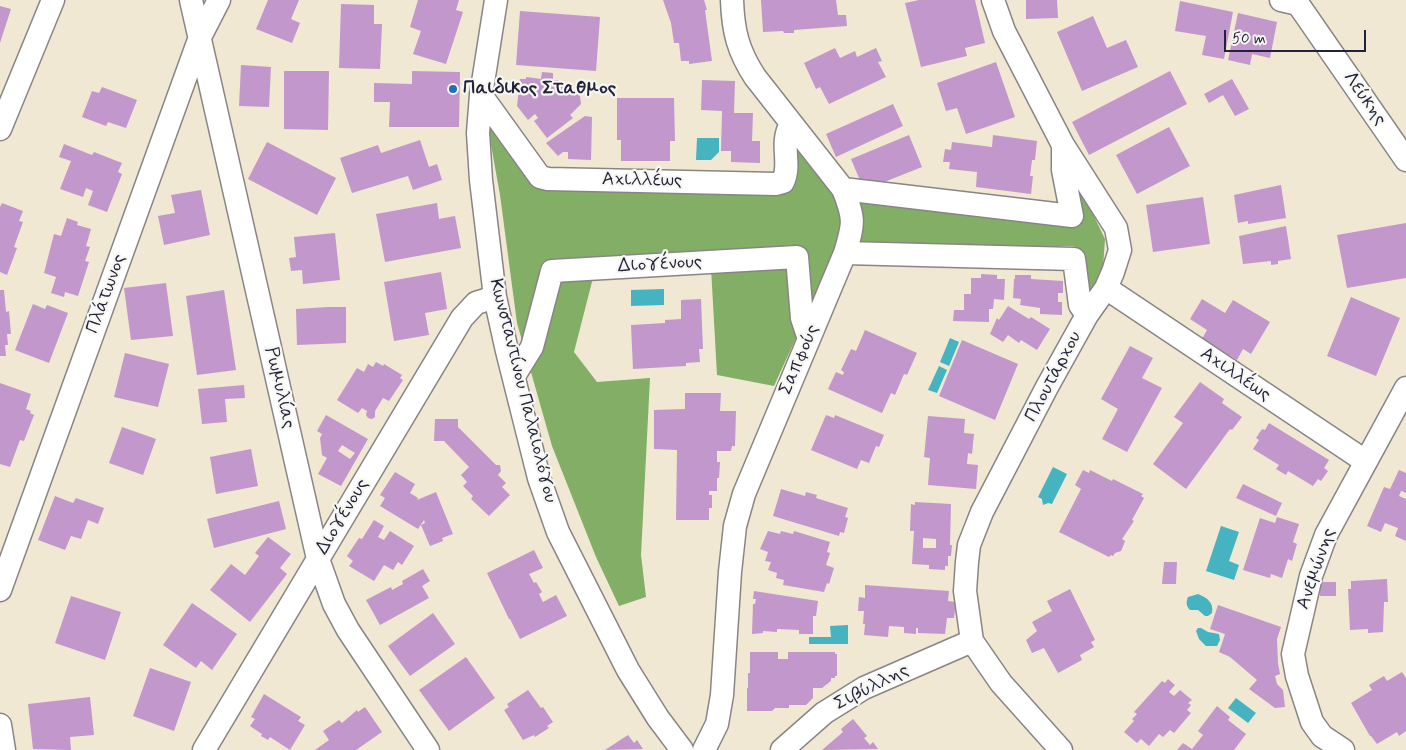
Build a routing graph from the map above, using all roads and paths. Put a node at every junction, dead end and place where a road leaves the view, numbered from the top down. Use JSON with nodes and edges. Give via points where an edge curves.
{"nodes":[{"id":1,"x":53,"y":0,"type":"edge"},
{"id":2,"x":191,"y":0,"type":"edge"},
{"id":3,"x":219,"y":0,"type":"edge"},
{"id":4,"x":496,"y":0,"type":"edge"},
{"id":5,"x":732,"y":0,"type":"edge"},
{"id":6,"x":993,"y":0,"type":"edge"},
{"id":7,"x":1294,"y":1,"type":"edge"},
{"id":8,"x":200,"y":38,"type":"junction"},
{"id":9,"x":481,"y":95,"type":"junction"},
{"id":10,"x":791,"y":124,"type":"junction"},
{"id":11,"x":0,"y":129,"type":"edge"},
{"id":12,"x":1063,"y":145,"type":"junction"},
{"id":13,"x":1406,"y":160,"type":"edge"},
{"id":14,"x":843,"y":189,"type":"junction"},
{"id":15,"x":845,"y":253,"type":"junction"},
{"id":16,"x":1106,"y":288,"type":"junction"},
{"id":17,"x":495,"y":297,"type":"junction"},
{"id":18,"x":1087,"y":316,"type":"junction"},
{"id":19,"x":809,"y":338,"type":"junction"},
{"id":20,"x":514,"y":376,"type":"junction"},
{"id":21,"x":1406,"y":388,"type":"edge"},
{"id":22,"x":1365,"y":461,"type":"junction"},
{"id":23,"x":318,"y":559,"type":"junction"},
{"id":24,"x":0,"y":590,"type":"edge"},
{"id":25,"x":972,"y":641,"type":"junction"},
{"id":26,"x":0,"y":724,"type":"edge"},
{"id":27,"x":4,"y":750,"type":"edge"},
{"id":28,"x":204,"y":750,"type":"edge"},
{"id":29,"x":428,"y":750,"type":"edge"},
{"id":30,"x":682,"y":750,"type":"edge"},
{"id":31,"x":704,"y":750,"type":"edge"},
{"id":32,"x":782,"y":750,"type":"edge"},
{"id":33,"x":1061,"y":750,"type":"edge"},
{"id":34,"x":1343,"y":750,"type":"edge"}],
"edges":[{"from":1,"to":11,"type":"street"},
{"from":2,"to":8,"type":"street","name":"Ρωμυλίας"},
{"from":3,"to":8,"type":"street","name":"Πλάτωνος"},
{"from":4,"to":9,"type":"street","name":"Κωνσταντίνου Παλαιολόγου"},
{"from":5,"to":10,"type":"street","name":"Σαπφούς","via":[[736,39],[744,59]]},
{"from":6,"to":12,"type":"street","name":"Πλουτάρχου","via":[[1004,32]]},
{"from":7,"to":13,"type":"street","name":"Λεύκης"},
{"from":8,"to":23,"type":"street","name":"Ρωμυλίας"},
{"from":8,"to":24,"type":"street","name":"Πλάτωνος"},
{"from":9,"to":10,"type":"street","name":"Αχιλλέως","via":[[540,177],[548,179],[776,184],[784,182],[787,175],[786,133]]},
{"from":9,"to":17,"type":"street","name":"Κωνσταντίνου Παλαιολόγου","via":[[478,133],[481,180]]},
{"from":10,"to":14,"type":"street","name":"Σαπφούς"},
{"from":12,"to":14,"type":"street","via":[[1063,170],[1072,216]]},
{"from":12,"to":16,"type":"street","name":"Πλουτάρχου","via":[[1116,228],[1120,250]]},
{"from":14,"to":15,"type":"street","name":"Σαπφούς","via":[[852,210],[852,227]]},
{"from":15,"to":18,"type":"street","via":[[1074,259],[1080,305]]},
{"from":15,"to":19,"type":"street","name":"Σαπφούς"},
{"from":16,"to":18,"type":"street","name":"Πλουτάρχου"},
{"from":16,"to":22,"type":"street","name":"Αχιλλέως"},
{"from":17,"to":20,"type":"street","name":"Κωνσταντίνου Παλαιολόγου"},
{"from":17,"to":23,"type":"street","name":"Διογένους","via":[[476,304],[462,318]]},
{"from":18,"to":25,"type":"street","name":"Πλουτάρχου","via":[[982,512],[969,545],[965,591]]},
{"from":19,"to":20,"type":"street","name":"Διογένους","via":[[802,318],[798,257],[552,271],[532,347]]},
{"from":19,"to":31,"type":"street","name":"Σαπφούς","via":[[744,494],[735,526],[722,695],[717,724]]},
{"from":20,"to":30,"type":"street","name":"Κωνσταντίνου Παλαιολόγου","via":[[539,478],[558,532],[628,670]]},
{"from":21,"to":22,"type":"street","name":"Ανεμώνης"},
{"from":22,"to":34,"type":"street","name":"Ανεμώνης","via":[[1326,535],[1311,576],[1293,654],[1312,722],[1322,736]]},
{"from":23,"to":28,"type":"street","name":"Διογένους"},
{"from":23,"to":29,"type":"street","name":"Ρωμυλίας","via":[[334,604],[348,630]]},
{"from":25,"to":32,"type":"street","name":"Σιβύλλης","via":[[864,688],[824,713]]},
{"from":25,"to":33,"type":"street","name":"Πλουτάρχου","via":[[1001,683]]},
{"from":26,"to":27,"type":"street"}]}
